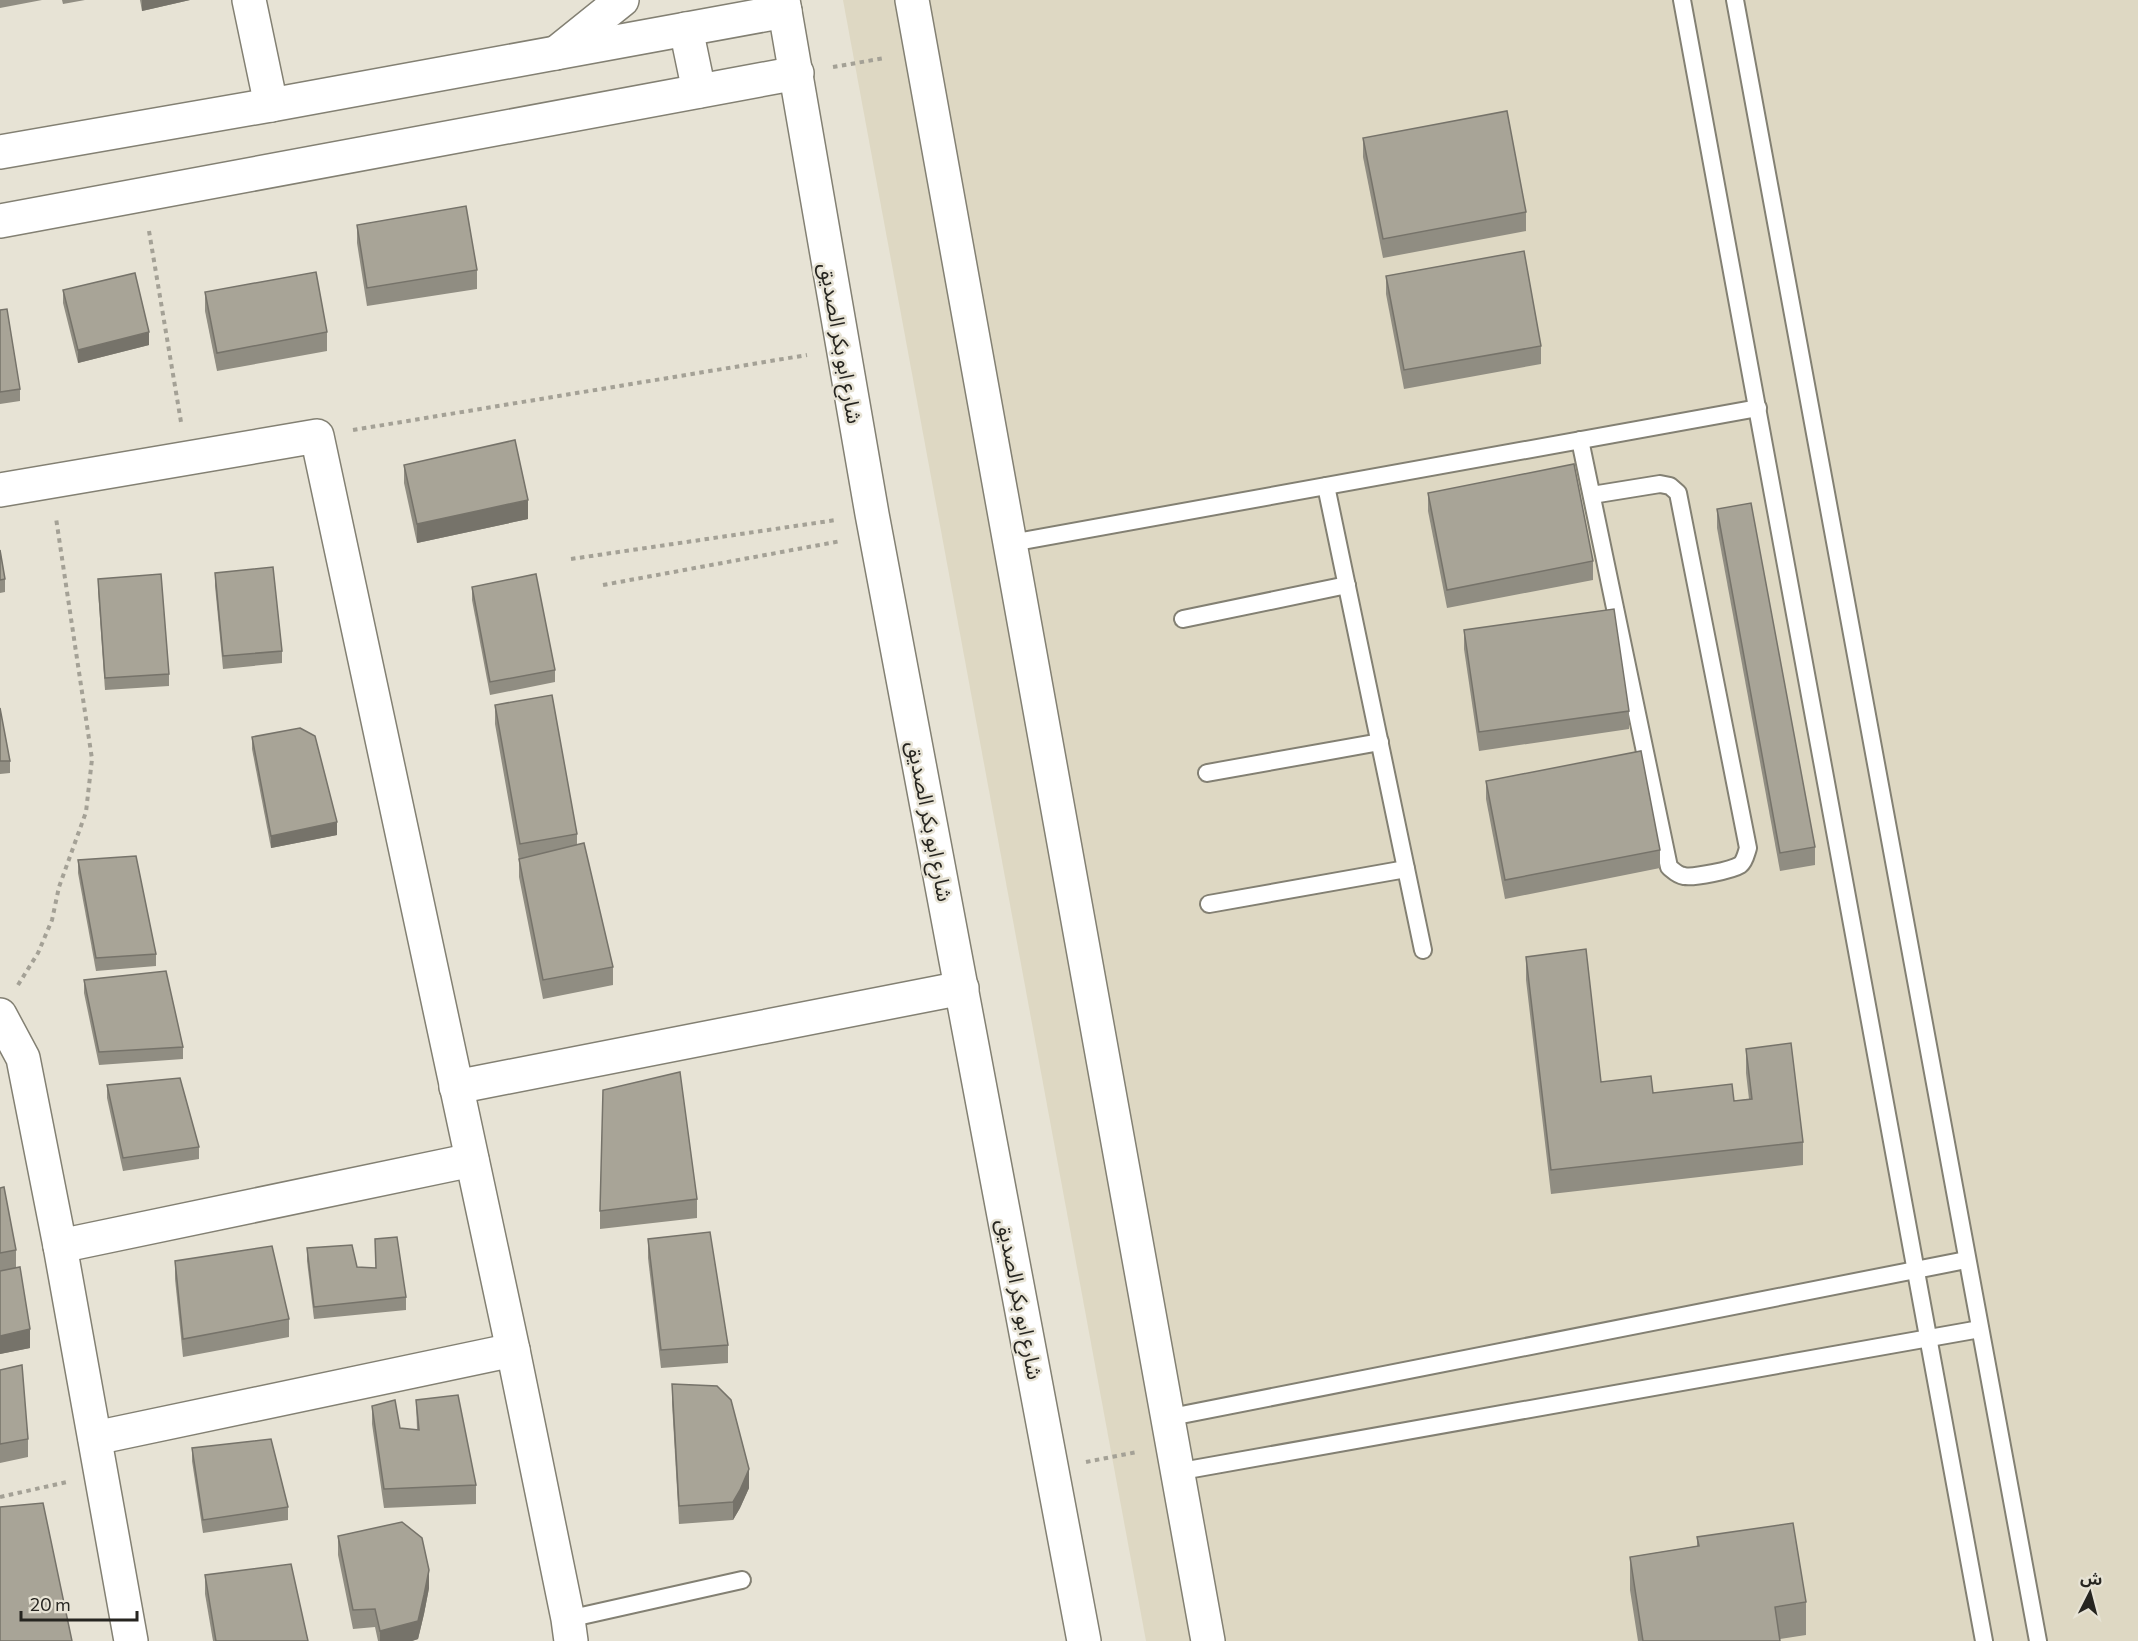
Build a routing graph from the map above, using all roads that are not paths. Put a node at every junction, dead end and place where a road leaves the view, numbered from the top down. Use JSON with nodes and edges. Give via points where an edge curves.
{"nodes":[{"id":1,"x":249,"y":0,"type":"edge"},
{"id":2,"x":622,"y":0,"type":"edge"},
{"id":3,"x":912,"y":0,"type":"edge"},
{"id":4,"x":1682,"y":0,"type":"edge"},
{"id":5,"x":1735,"y":0,"type":"edge"},
{"id":6,"x":784,"y":6,"type":"edge"},
{"id":7,"x":686,"y":29,"type":"junction"},
{"id":8,"x":556,"y":53,"type":"junction"},
{"id":9,"x":797,"y":73,"type":"junction"},
{"id":10,"x":699,"y":91,"type":"junction"},
{"id":11,"x":271,"y":105,"type":"junction"},
{"id":12,"x":0,"y":152,"type":"edge"},
{"id":13,"x":0,"y":221,"type":"edge"},
{"id":14,"x":1758,"y":408,"type":"junction"},
{"id":15,"x":1580,"y":440,"type":"junction"},
{"id":16,"x":1326,"y":486,"type":"junction"},
{"id":17,"x":0,"y":490,"type":"edge"},
{"id":18,"x":1592,"y":495,"type":"junction"},
{"id":19,"x":1011,"y":543,"type":"junction"},
{"id":20,"x":1347,"y":585,"type":"junction"},
{"id":21,"x":1183,"y":619,"type":"dead end"},
{"id":22,"x":1380,"y":742,"type":"junction"},
{"id":23,"x":1207,"y":773,"type":"dead end"},
{"id":24,"x":1406,"y":869,"type":"junction"},
{"id":25,"x":1209,"y":904,"type":"dead end"},
{"id":26,"x":1423,"y":950,"type":"dead end"},
{"id":27,"x":962,"y":988,"type":"junction"},
{"id":28,"x":6,"y":1005,"type":"edge"},
{"id":29,"x":456,"y":1087,"type":"junction"},
{"id":30,"x":472,"y":1160,"type":"junction"},
{"id":31,"x":60,"y":1246,"type":"junction"},
{"id":32,"x":1966,"y":1260,"type":"junction"},
{"id":33,"x":1916,"y":1270,"type":"junction"},
{"id":34,"x":1980,"y":1329,"type":"junction"},
{"id":35,"x":1929,"y":1337,"type":"junction"},
{"id":36,"x":513,"y":1350,"type":"junction"},
{"id":37,"x":95,"y":1438,"type":"junction"},
{"id":38,"x":1171,"y":1446,"type":"junction"},
{"id":39,"x":742,"y":1580,"type":"dead end"},
{"id":40,"x":569,"y":1630,"type":"edge"},
{"id":41,"x":131,"y":1641,"type":"edge"},
{"id":42,"x":1084,"y":1641,"type":"edge"},
{"id":43,"x":1208,"y":1641,"type":"edge"},
{"id":44,"x":1984,"y":1641,"type":"edge"},
{"id":45,"x":2038,"y":1641,"type":"edge"}],
"edges":[{"from":1,"to":11,"type":"street"},
{"from":2,"to":8,"type":"street"},
{"from":3,"to":19,"type":"street"},
{"from":4,"to":14,"type":"lane"},
{"from":5,"to":32,"type":"lane"},
{"from":6,"to":7,"type":"street"},
{"from":6,"to":9,"type":"street","name":"شارع ابو بكر الصديق"},
{"from":7,"to":8,"type":"street"},
{"from":7,"to":10,"type":"street"},
{"from":8,"to":11,"type":"street"},
{"from":9,"to":10,"type":"street"},
{"from":9,"to":27,"type":"street","name":"شارع ابو بكر الصديق","via":[[874,524]]},
{"from":10,"to":13,"type":"street"},
{"from":11,"to":12,"type":"street"},
{"from":14,"to":15,"type":"lane"},
{"from":14,"to":33,"type":"lane"},
{"from":15,"to":16,"type":"lane"},
{"from":15,"to":18,"type":"lane"},
{"from":16,"to":19,"type":"lane"},
{"from":16,"to":20,"type":"lane"},
{"from":17,"to":29,"type":"street","via":[[317,436]]},
{"from":18,"to":18,"type":"lane","via":[[1660,484],[1678,493],[1748,848],[1746,857],[1732,868],[1692,877],[1675,873],[1669,867]]},
{"from":19,"to":38,"type":"street"},
{"from":20,"to":21,"type":"lane"},
{"from":20,"to":22,"type":"lane"},
{"from":22,"to":23,"type":"lane"},
{"from":22,"to":24,"type":"lane"},
{"from":24,"to":25,"type":"lane"},
{"from":24,"to":26,"type":"lane"},
{"from":27,"to":29,"type":"street"},
{"from":27,"to":42,"type":"street","name":"شارع ابو بكر الصديق"},
{"from":28,"to":31,"type":"street","via":[[23,1058]]},
{"from":29,"to":30,"type":"street"},
{"from":30,"to":31,"type":"street"},
{"from":30,"to":36,"type":"street"},
{"from":31,"to":37,"type":"street"},
{"from":32,"to":33,"type":"lane"},
{"from":32,"to":34,"type":"lane"},
{"from":33,"to":35,"type":"lane"},
{"from":33,"to":38,"type":"lane"},
{"from":34,"to":35,"type":"lane"},
{"from":34,"to":45,"type":"lane"},
{"from":35,"to":38,"type":"lane"},
{"from":35,"to":44,"type":"lane"},
{"from":36,"to":37,"type":"street"},
{"from":36,"to":40,"type":"street"},
{"from":37,"to":41,"type":"street"},
{"from":38,"to":43,"type":"street"},
{"from":39,"to":40,"type":"lane"}]}
